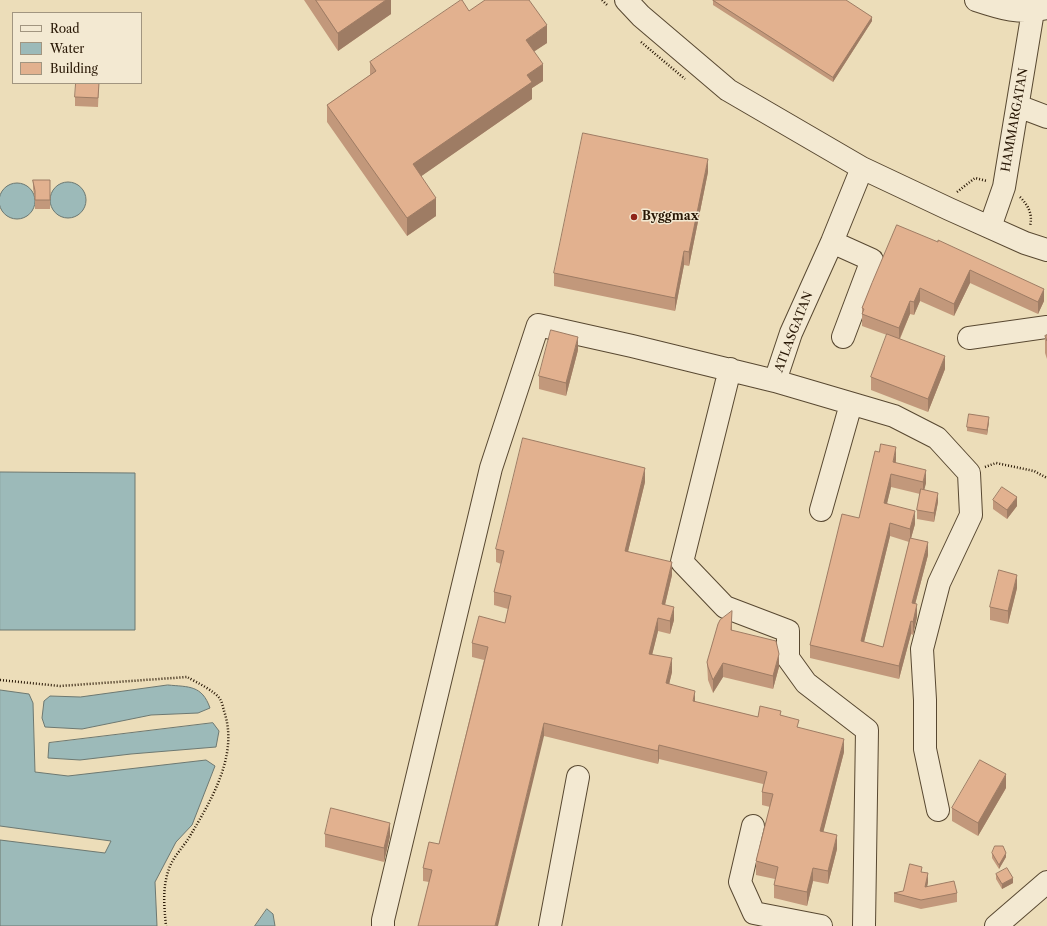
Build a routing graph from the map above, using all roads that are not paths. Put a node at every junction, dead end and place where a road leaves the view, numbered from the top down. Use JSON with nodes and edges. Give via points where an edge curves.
{"nodes":[{"id":1,"x":626,"y":0,"type":"edge"},
{"id":2,"x":976,"y":0,"type":"edge"},
{"id":3,"x":1040,"y":10,"type":"edge"},
{"id":4,"x":1018,"y":106,"type":"junction"},
{"id":5,"x":1047,"y":117,"type":"edge"},
{"id":6,"x":862,"y":168,"type":"junction"},
{"id":7,"x":990,"y":227,"type":"junction"},
{"id":8,"x":832,"y":242,"type":"junction"},
{"id":9,"x":1047,"y":250,"type":"edge"},
{"id":10,"x":1047,"y":327,"type":"edge"},
{"id":11,"x":843,"y":337,"type":"dead end"},
{"id":12,"x":969,"y":338,"type":"dead end"},
{"id":13,"x":730,"y":369,"type":"junction"},
{"id":14,"x":775,"y":381,"type":"junction"},
{"id":15,"x":851,"y":404,"type":"junction"},
{"id":16,"x":821,"y":510,"type":"dead end"},
{"id":17,"x":578,"y":777,"type":"dead end"},
{"id":18,"x":938,"y":810,"type":"dead end"},
{"id":19,"x":753,"y":826,"type":"dead end"},
{"id":20,"x":1047,"y":882,"type":"edge"},
{"id":21,"x":996,"y":925,"type":"edge"},
{"id":22,"x":383,"y":926,"type":"edge"},
{"id":23,"x":550,"y":926,"type":"edge"},
{"id":24,"x":821,"y":926,"type":"edge"},
{"id":25,"x":864,"y":926,"type":"edge"}],
"edges":[{"from":1,"to":6,"type":"street","via":[[641,16],[728,90]]},
{"from":2,"to":3,"type":"street","via":[[1002,8]]},
{"from":3,"to":4,"type":"street","name":"HAMMARGATAN"},
{"from":4,"to":5,"type":"street"},
{"from":4,"to":7,"type":"street","name":"HAMMARGATAN","via":[[1004,187]]},
{"from":6,"to":7,"type":"street"},
{"from":6,"to":8,"type":"street","name":"ATLASGATAN"},
{"from":7,"to":9,"type":"street"},
{"from":8,"to":11,"type":"street","via":[[872,260]]},
{"from":8,"to":14,"type":"street","name":"ATLASGATAN","via":[[791,333]]},
{"from":10,"to":12,"type":"street"},
{"from":13,"to":14,"type":"street","name":"ATLASGATAN"},
{"from":13,"to":22,"type":"street","name":"ATLASGATAN","via":[[538,325],[491,468]]},
{"from":13,"to":25,"type":"street","via":[[682,562],[725,608],[788,631],[788,658],[806,683],[867,730]]},
{"from":14,"to":15,"type":"street"},
{"from":15,"to":16,"type":"street"},
{"from":15,"to":18,"type":"street","via":[[894,416],[937,438],[969,473],[971,515],[939,583],[922,649],[925,749]]},
{"from":17,"to":23,"type":"street"},
{"from":19,"to":24,"type":"street","via":[[740,882],[754,913]]},
{"from":20,"to":21,"type":"street"}]}
